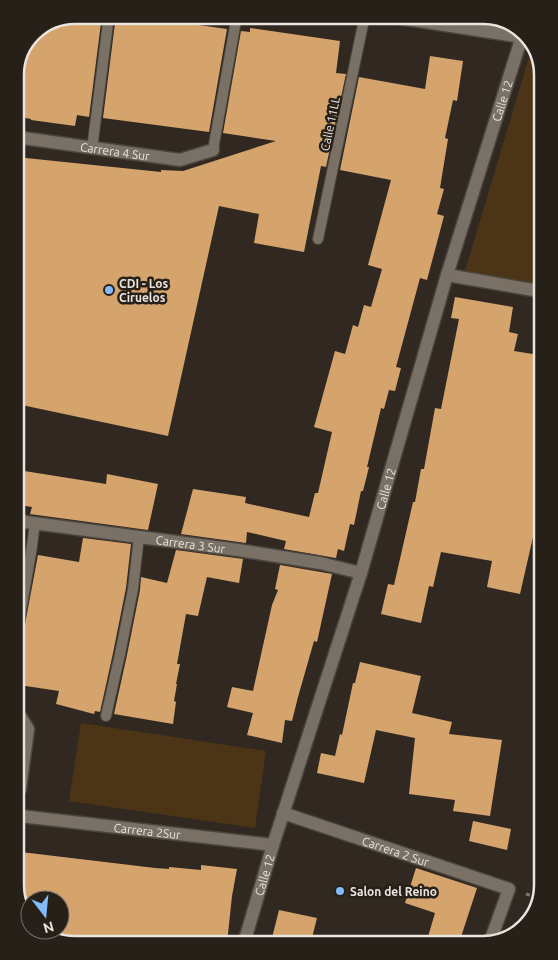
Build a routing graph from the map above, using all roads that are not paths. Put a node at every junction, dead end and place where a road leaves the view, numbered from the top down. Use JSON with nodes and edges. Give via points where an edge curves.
{"nodes":[{"id":1,"x":108,"y":24,"type":"edge"},
{"id":2,"x":235,"y":24,"type":"edge"},
{"id":3,"x":363,"y":24,"type":"edge"},
{"id":4,"x":444,"y":24,"type":"edge"},
{"id":5,"x":514,"y":34,"type":"edge"},
{"id":6,"x":521,"y":40,"type":"edge"},
{"id":7,"x":24,"y":138,"type":"edge"},
{"id":8,"x":92,"y":149,"type":"junction"},
{"id":9,"x":213,"y":150,"type":"joint"},
{"id":10,"x":318,"y":239,"type":"dead end"},
{"id":11,"x":447,"y":275,"type":"junction"},
{"id":12,"x":534,"y":290,"type":"edge"},
{"id":13,"x":24,"y":522,"type":"edge"},
{"id":14,"x":35,"y":523,"type":"junction"},
{"id":15,"x":139,"y":536,"type":"junction"},
{"id":16,"x":361,"y":573,"type":"junction"},
{"id":17,"x":24,"y":593,"type":"edge"},
{"id":18,"x":106,"y":716,"type":"dead end"},
{"id":19,"x":24,"y":722,"type":"edge"},
{"id":20,"x":24,"y":760,"type":"edge"},
{"id":21,"x":283,"y":813,"type":"junction"},
{"id":22,"x":24,"y":816,"type":"edge"},
{"id":23,"x":273,"y":845,"type":"junction"},
{"id":24,"x":492,"y":935,"type":"edge"},
{"id":25,"x":246,"y":936,"type":"edge"}],
"edges":[{"from":1,"to":8,"type":"lane"},
{"from":2,"to":9,"type":"lane"},
{"from":3,"to":10,"type":"lane","name":"Calle 11LL"},
{"from":4,"to":5,"type":"street"},
{"from":6,"to":11,"type":"street","name":"Calle 12"},
{"from":7,"to":8,"type":"street","name":"Carrera 4 Sur"},
{"from":8,"to":9,"type":"street","name":"Carrera 4 Sur","via":[[180,160]]},
{"from":11,"to":12,"type":"street"},
{"from":11,"to":16,"type":"street","name":"Calle 12"},
{"from":13,"to":14,"type":"street","name":"Carrera 3 Sur"},
{"from":14,"to":15,"type":"street","name":"Carrera 3 Sur"},
{"from":14,"to":17,"type":"lane"},
{"from":15,"to":16,"type":"street","name":"Carrera 3 Sur","via":[[320,563]]},
{"from":15,"to":18,"type":"lane","via":[[133,589]]},
{"from":16,"to":21,"type":"street","name":"Calle 12"},
{"from":19,"to":20,"type":"street","via":[[28,729]]},
{"from":21,"to":23,"type":"street","name":"Calle 12"},
{"from":21,"to":24,"type":"street","name":"Carrera 2 Sur","via":[[508,888]]},
{"from":22,"to":23,"type":"street","name":"Carrera 2Sur"},
{"from":23,"to":25,"type":"street","name":"Calle 12"}]}
